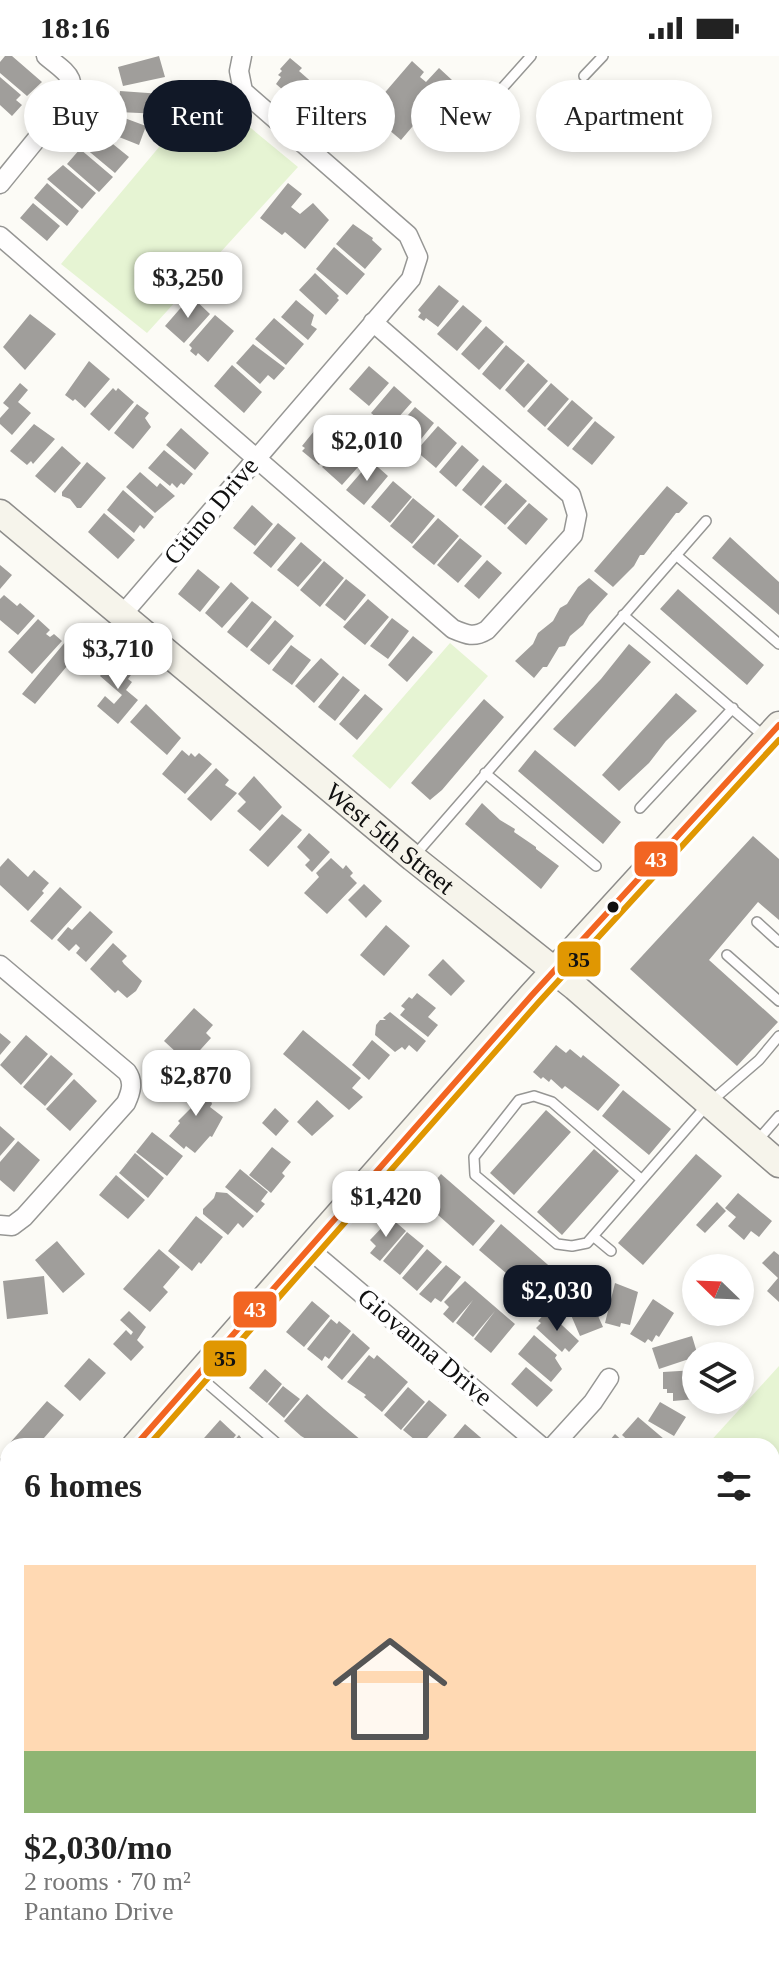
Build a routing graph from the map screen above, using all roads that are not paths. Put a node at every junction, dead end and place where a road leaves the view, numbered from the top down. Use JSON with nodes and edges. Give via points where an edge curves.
{"nodes":[{"id":1,"x":46,"y":56,"type":"edge"},
{"id":2,"x":531,"y":56,"type":"edge"},
{"id":3,"x":603,"y":56,"type":"edge"},
{"id":4,"x":240,"y":63,"type":"edge"},
{"id":5,"x":584,"y":76,"type":"dead end"},
{"id":6,"x":510,"y":80,"type":"edge"},
{"id":7,"x":0,"y":184,"type":"edge"},
{"id":8,"x":0,"y":236,"type":"edge"},
{"id":9,"x":373,"y":322,"type":"junction"},
{"id":10,"x":256,"y":457,"type":"junction"},
{"id":11,"x":0,"y":513,"type":"edge"},
{"id":12,"x":706,"y":521,"type":"dead end"},
{"id":13,"x":676,"y":555,"type":"junction"},
{"id":14,"x":122,"y":615,"type":"junction"},
{"id":15,"x":623,"y":615,"type":"junction"},
{"id":16,"x":779,"y":644,"type":"edge"},
{"id":17,"x":733,"y":708,"type":"junction"},
{"id":18,"x":773,"y":731,"type":"edge"},
{"id":19,"x":485,"y":773,"type":"junction"},
{"id":20,"x":640,"y":808,"type":"dead end"},
{"id":21,"x":413,"y":858,"type":"junction"},
{"id":22,"x":596,"y":866,"type":"dead end"},
{"id":23,"x":757,"y":922,"type":"dead end"},
{"id":24,"x":779,"y":942,"type":"edge"},
{"id":25,"x":727,"y":955,"type":"dead end"},
{"id":26,"x":0,"y":965,"type":"edge"},
{"id":27,"x":554,"y":971,"type":"junction"},
{"id":28,"x":779,"y":1001,"type":"edge"},
{"id":29,"x":779,"y":1036,"type":"edge"},
{"id":30,"x":708,"y":1104,"type":"junction"},
{"id":31,"x":779,"y":1116,"type":"edge"},
{"id":32,"x":755,"y":1143,"type":"junction"},
{"id":33,"x":779,"y":1164,"type":"edge"},
{"id":34,"x":642,"y":1180,"type":"junction"},
{"id":35,"x":0,"y":1225,"type":"edge"},
{"id":36,"x":593,"y":1236,"type":"junction"},
{"id":37,"x":309,"y":1249,"type":"junction"},
{"id":38,"x":611,"y":1251,"type":"dead end"},
{"id":39,"x":198,"y":1375,"type":"junction"},
{"id":40,"x":609,"y":1378,"type":"dead end"},
{"id":41,"x":142,"y":1438,"type":"edge"},
{"id":42,"x":271,"y":1438,"type":"edge"},
{"id":43,"x":532,"y":1438,"type":"edge"},
{"id":44,"x":560,"y":1438,"type":"edge"}],
"edges":[{"from":1,"to":7,"type":"street","via":[[71,78],[73,89]]},
{"from":2,"to":6,"type":"lane"},
{"from":3,"to":5,"type":"lane"},
{"from":4,"to":9,"type":"street","name":"Citino Drive","via":[[243,91],[408,235],[418,257],[411,279]]},
{"from":8,"to":10,"type":"street"},
{"from":9,"to":10,"type":"street","name":"Citino Drive"},
{"from":9,"to":10,"type":"street","via":[[571,495],[577,515],[573,535],[487,630],[466,635]]},
{"from":10,"to":14,"type":"street","name":"Citino Drive"},
{"from":11,"to":14,"type":"street","name":"West 5th Street"},
{"from":12,"to":13,"type":"lane"},
{"from":13,"to":15,"type":"lane"},
{"from":13,"to":16,"type":"lane"},
{"from":14,"to":21,"type":"street","name":"West 5th Street"},
{"from":15,"to":17,"type":"lane"},
{"from":15,"to":19,"type":"lane"},
{"from":17,"to":18,"type":"lane"},
{"from":17,"to":20,"type":"lane"},
{"from":18,"to":27,"type":"street"},
{"from":19,"to":21,"type":"lane"},
{"from":19,"to":22,"type":"lane"},
{"from":21,"to":27,"type":"street","name":"West 5th Street"},
{"from":23,"to":24,"type":"lane"},
{"from":25,"to":28,"type":"lane"},
{"from":26,"to":35,"type":"street","via":[[127,1072],[132,1090],[24,1217],[12,1226]]},
{"from":27,"to":30,"type":"street","name":"West 5th Street"},
{"from":27,"to":37,"type":"street"},
{"from":29,"to":30,"type":"lane"},
{"from":30,"to":32,"type":"street","name":"West 5th Street"},
{"from":30,"to":34,"type":"lane"},
{"from":31,"to":32,"type":"lane"},
{"from":32,"to":33,"type":"street","name":"West 5th Street"},
{"from":34,"to":36,"type":"lane"},
{"from":34,"to":36,"type":"lane","via":[[552,1102],[534,1096],[519,1100],[474,1157],[475,1175],[557,1244],[587,1243]]},
{"from":36,"to":38,"type":"lane"},
{"from":37,"to":39,"type":"street"},
{"from":37,"to":43,"type":"street","name":"Giovanna Drive"},
{"from":39,"to":41,"type":"street"},
{"from":39,"to":42,"type":"lane"},
{"from":40,"to":44,"type":"street"}]}
